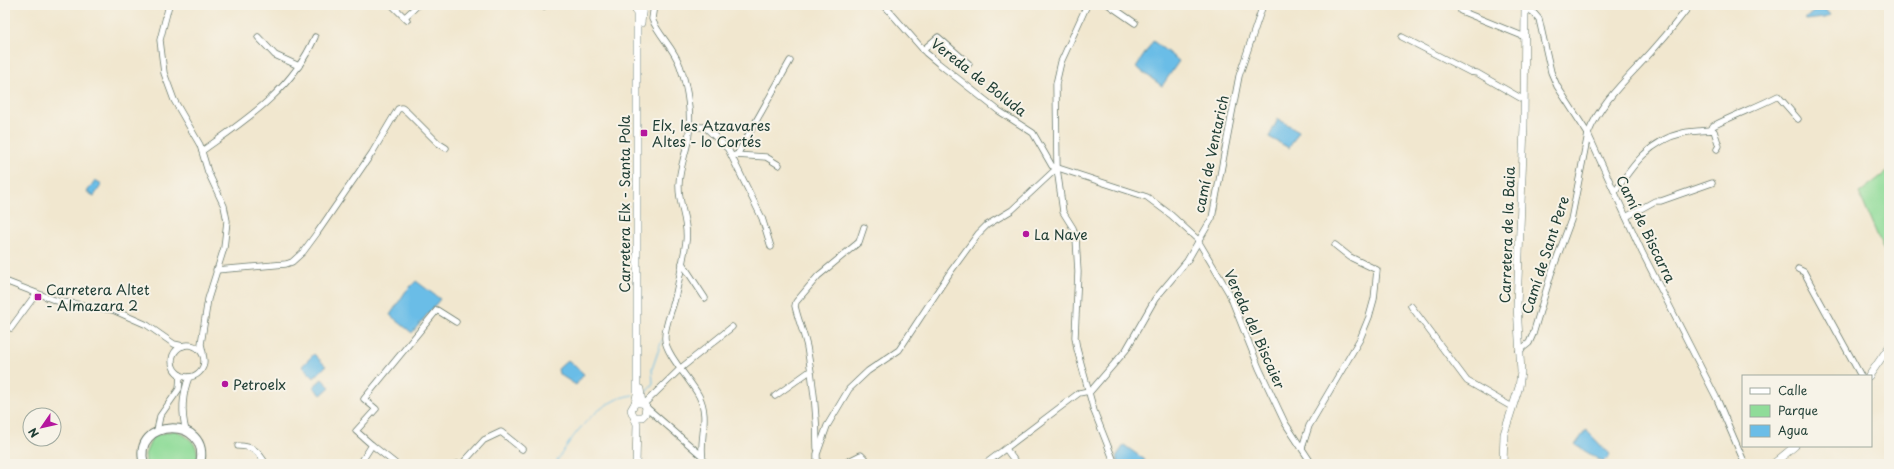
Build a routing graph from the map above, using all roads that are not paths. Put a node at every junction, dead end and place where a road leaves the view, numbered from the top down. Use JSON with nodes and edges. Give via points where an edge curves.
{"nodes":[{"id":1,"x":169,"y":5,"type":"edge"},
{"id":2,"x":392,"y":5,"type":"edge"},
{"id":3,"x":418,"y":5,"type":"edge"},
{"id":4,"x":635,"y":5,"type":"edge"},
{"id":5,"x":643,"y":5,"type":"edge"},
{"id":6,"x":884,"y":5,"type":"edge"},
{"id":7,"x":1087,"y":5,"type":"edge"},
{"id":8,"x":1109,"y":5,"type":"edge"},
{"id":9,"x":1263,"y":5,"type":"edge"},
{"id":10,"x":1690,"y":5,"type":"edge"},
{"id":11,"x":653,"y":6,"type":"edge"},
{"id":12,"x":1525,"y":6,"type":"edge"},
{"id":13,"x":1461,"y":11,"type":"dead end"},
{"id":14,"x":1134,"y":23,"type":"dead end"},
{"id":15,"x":258,"y":37,"type":"dead end"},
{"id":16,"x":315,"y":37,"type":"dead end"},
{"id":17,"x":1402,"y":37,"type":"dead end"},
{"id":18,"x":1525,"y":37,"type":"junction"},
{"id":19,"x":924,"y":50,"type":"junction"},
{"id":20,"x":790,"y":61,"type":"dead end"},
{"id":21,"x":969,"y":64,"type":"dead end"},
{"id":22,"x":299,"y":66,"type":"junction"},
{"id":23,"x":1524,"y":100,"type":"junction"},
{"id":24,"x":1798,"y":119,"type":"dead end"},
{"id":25,"x":689,"y":126,"type":"junction"},
{"id":26,"x":1711,"y":130,"type":"junction"},
{"id":27,"x":1588,"y":134,"type":"junction"},
{"id":28,"x":446,"y":148,"type":"dead end"},
{"id":29,"x":1717,"y":149,"type":"dead end"},
{"id":30,"x":202,"y":151,"type":"junction"},
{"id":31,"x":734,"y":155,"type":"junction"},
{"id":32,"x":779,"y":165,"type":"dead end"},
{"id":33,"x":1057,"y":168,"type":"junction"},
{"id":34,"x":1712,"y":183,"type":"dead end"},
{"id":35,"x":1615,"y":192,"type":"junction"},
{"id":36,"x":1626,"y":217,"type":"junction"},
{"id":37,"x":864,"y":227,"type":"dead end"},
{"id":38,"x":1198,"y":241,"type":"junction"},
{"id":39,"x":1335,"y":245,"type":"dead end"},
{"id":40,"x":771,"y":247,"type":"dead end"},
{"id":41,"x":682,"y":263,"type":"junction"},
{"id":42,"x":1798,"y":269,"type":"dead end"},
{"id":43,"x":216,"y":270,"type":"junction"},
{"id":44,"x":5,"y":281,"type":"edge"},
{"id":45,"x":36,"y":294,"type":"junction"},
{"id":46,"x":705,"y":298,"type":"dead end"},
{"id":47,"x":1411,"y":306,"type":"dead end"},
{"id":48,"x":456,"y":322,"type":"dead end"},
{"id":49,"x":732,"y":327,"type":"dead end"},
{"id":50,"x":11,"y":328,"type":"dead end"},
{"id":51,"x":203,"y":336,"type":"junction"},
{"id":52,"x":166,"y":338,"type":"junction"},
{"id":53,"x":183,"y":346,"type":"junction"},
{"id":54,"x":193,"y":346,"type":"junction"},
{"id":55,"x":1889,"y":347,"type":"edge"},
{"id":56,"x":1519,"y":351,"type":"junction"},
{"id":57,"x":175,"y":352,"type":"junction"},
{"id":58,"x":203,"y":353,"type":"junction"},
{"id":59,"x":681,"y":368,"type":"junction"},
{"id":60,"x":810,"y":370,"type":"junction"},
{"id":61,"x":180,"y":375,"type":"junction"},
{"id":62,"x":1860,"y":375,"type":"edge"},
{"id":63,"x":1870,"y":375,"type":"edge"},
{"id":64,"x":189,"y":377,"type":"junction"},
{"id":65,"x":1089,"y":392,"type":"junction"},
{"id":66,"x":775,"y":396,"type":"dead end"},
{"id":67,"x":642,"y":404,"type":"junction"},
{"id":68,"x":1512,"y":408,"type":"junction"},
{"id":69,"x":638,"y":417,"type":"junction"},
{"id":70,"x":157,"y":431,"type":"junction"},
{"id":71,"x":186,"y":431,"type":"junction"},
{"id":72,"x":372,"y":445,"type":"junction"},
{"id":73,"x":238,"y":446,"type":"dead end"},
{"id":74,"x":1794,"y":447,"type":"edge"},
{"id":75,"x":1302,"y":448,"type":"junction"},
{"id":76,"x":522,"y":449,"type":"dead end"},
{"id":77,"x":1006,"y":449,"type":"junction"},
{"id":78,"x":817,"y":454,"type":"junction"},
{"id":79,"x":701,"y":455,"type":"junction"},
{"id":80,"x":203,"y":463,"type":"edge"},
{"id":81,"x":144,"y":464,"type":"edge"},
{"id":82,"x":266,"y":464,"type":"edge"},
{"id":83,"x":360,"y":464,"type":"edge"},
{"id":84,"x":396,"y":464,"type":"edge"},
{"id":85,"x":457,"y":464,"type":"edge"},
{"id":86,"x":636,"y":464,"type":"edge"},
{"id":87,"x":640,"y":464,"type":"edge"},
{"id":88,"x":704,"y":464,"type":"edge"},
{"id":89,"x":817,"y":464,"type":"edge"},
{"id":90,"x":843,"y":464,"type":"edge"},
{"id":91,"x":870,"y":464,"type":"edge"},
{"id":92,"x":985,"y":464,"type":"edge"},
{"id":93,"x":1017,"y":464,"type":"edge"},
{"id":94,"x":1115,"y":464,"type":"edge"},
{"id":95,"x":1312,"y":464,"type":"edge"},
{"id":96,"x":1503,"y":464,"type":"edge"},
{"id":97,"x":1745,"y":464,"type":"edge"},
{"id":98,"x":1773,"y":464,"type":"edge"}],
"edges":[{"from":1,"to":30,"type":"street","via":[[160,40],[164,73],[172,96]]},
{"from":2,"to":3,"type":"street","via":[[406,19]]},
{"from":4,"to":5,"type":"main road"},
{"from":4,"to":67,"type":"main road","name":"Carretera Elx - Santa Pola","via":[[638,168],[637,394]]},
{"from":5,"to":67,"type":"main road","name":"Carretera Elx - Santa Pola","via":[[640,229]]},
{"from":6,"to":19,"type":"street","name":"Vereda de Boluda"},
{"from":7,"to":33,"type":"street","via":[[1061,62],[1056,84]]},
{"from":8,"to":14,"type":"street"},
{"from":9,"to":38,"type":"street","name":"camí de Ventarich","via":[[1239,76],[1212,218]]},
{"from":10,"to":27,"type":"street","name":"Camí de Sant Pere","via":[[1610,98]]},
{"from":11,"to":25,"type":"street","via":[[654,24],[673,50],[680,66],[686,92]]},
{"from":12,"to":18,"type":"main road","name":"Carretera de la Baia"},
{"from":12,"to":27,"type":"street","name":"Camí de Biscarra","via":[[1539,19],[1554,79]]},
{"from":13,"to":18,"type":"street"},
{"from":15,"to":22,"type":"street","via":[[275,55]]},
{"from":16,"to":22,"type":"street","via":[[306,59]]},
{"from":17,"to":23,"type":"street"},
{"from":18,"to":23,"type":"main road","name":"Carretera de la Baia"},
{"from":19,"to":21,"type":"street","via":[[938,37]]},
{"from":19,"to":33,"type":"street","name":"Vereda de Boluda","via":[[999,111],[1033,133],[1052,166]]},
{"from":20,"to":31,"type":"street"},
{"from":22,"to":30,"type":"street","via":[[277,94],[259,110]]},
{"from":23,"to":56,"type":"main road","name":"Carretera de la Baia","via":[[1517,306]]},
{"from":24,"to":26,"type":"street","via":[[1778,96],[1732,116],[1713,126]]},
{"from":25,"to":31,"type":"street","via":[[705,127]]},
{"from":25,"to":41,"type":"street","via":[[679,185],[679,199],[686,225]]},
{"from":26,"to":29,"type":"street","via":[[1714,131],[1720,146]]},
{"from":26,"to":35,"type":"street","via":[[1683,133],[1661,141],[1629,170]]},
{"from":27,"to":35,"type":"street","name":"Camí de Biscarra"},
{"from":27,"to":56,"type":"street","name":"Camí de Sant Pere","via":[[1572,220],[1551,274],[1533,334],[1529,343]]},
{"from":28,"to":43,"type":"street","via":[[407,112],[402,108],[398,109],[372,153],[317,233],[292,262]]},
{"from":30,"to":43,"type":"street","via":[[210,179],[224,206],[227,220],[225,243]]},
{"from":31,"to":32,"type":"street","via":[[766,157]]},
{"from":31,"to":40,"type":"street","via":[[762,218]]},
{"from":33,"to":38,"type":"street","name":"Vereda del Biscaier","via":[[1148,197]]},
{"from":33,"to":65,"type":"street","via":[[1063,212],[1076,238],[1076,336]]},
{"from":33,"to":78,"type":"street","via":[[1016,206],[978,234],[899,350],[868,371],[849,389],[827,426]]},
{"from":34,"to":36,"type":"street","via":[[1655,201]]},
{"from":35,"to":36,"type":"street","name":"Camí de Biscarra"},
{"from":36,"to":97,"type":"street","name":"Camí de Biscarra","via":[[1717,400]]},
{"from":37,"to":60,"type":"street","via":[[858,242],[818,276],[796,302]]},
{"from":38,"to":65,"type":"street","name":"camí de Ventarich","via":[[1187,261],[1155,299],[1126,350]]},
{"from":38,"to":75,"type":"street","name":"Vereda del Biscaier","via":[[1229,293],[1267,386],[1285,423]]},
{"from":39,"to":75,"type":"street","via":[[1350,257],[1377,270],[1374,299],[1360,339],[1309,426]]},
{"from":41,"to":46,"type":"street"},
{"from":41,"to":59,"type":"street","via":[[665,337],[665,344]]},
{"from":42,"to":62,"type":"street","via":[[1804,272]]},
{"from":43,"to":51,"type":"street","via":[[208,299]]},
{"from":44,"to":45,"type":"street"},
{"from":45,"to":50,"type":"street"},
{"from":45,"to":52,"type":"street","via":[[57,301],[113,310],[130,316]]},
{"from":47,"to":68,"type":"street","via":[[1467,380]]},
{"from":48,"to":72,"type":"street","via":[[437,310],[364,399],[376,409],[356,431]]},
{"from":49,"to":59,"type":"street"},
{"from":51,"to":54,"type":"street"},
{"from":51,"to":58,"type":"street"},
{"from":52,"to":53,"type":"street","via":[[174,344]]},
{"from":52,"to":57,"type":"street"},
{"from":53,"to":54,"type":"street"},
{"from":53,"to":57,"type":"street"},
{"from":54,"to":58,"type":"street"},
{"from":55,"to":63,"type":"main road"},
{"from":56,"to":68,"type":"main road","name":"Carretera de la Baia","via":[[1521,372]]},
{"from":57,"to":61,"type":"street","via":[[173,367]]},
{"from":58,"to":64,"type":"street","via":[[205,360],[201,371]]},
{"from":59,"to":67,"type":"street"},
{"from":59,"to":79,"type":"street","via":[[700,396],[703,406],[705,419]]},
{"from":60,"to":66,"type":"street"},
{"from":60,"to":78,"type":"street"},
{"from":61,"to":64,"type":"street"},
{"from":61,"to":70,"type":"street","via":[[179,389],[160,416]]},
{"from":64,"to":71,"type":"street","via":[[184,389],[182,407]]},
{"from":65,"to":77,"type":"street","via":[[1079,393]]},
{"from":65,"to":94,"type":"street","via":[[1101,432]]},
{"from":67,"to":69,"type":"main road","via":[[646,414]]},
{"from":67,"to":69,"type":"main road","via":[[631,410]]},
{"from":67,"to":79,"type":"street"},
{"from":68,"to":96,"type":"main road","name":"Carretera de la Baia","via":[[1504,434]]},
{"from":69,"to":86,"type":"main road"},
{"from":69,"to":87,"type":"main road"},
{"from":70,"to":71,"type":"highway","via":[[176,427]]},
{"from":70,"to":81,"type":"highway","via":[[148,438],[143,448]]},
{"from":71,"to":80,"type":"highway","via":[[198,443]]},
{"from":72,"to":83,"type":"street"},
{"from":72,"to":84,"type":"street"},
{"from":73,"to":82,"type":"street","via":[[252,447],[258,451]]},
{"from":74,"to":98,"type":"main road"},
{"from":75,"to":95,"type":"street","name":"Vereda del Biscaier"},
{"from":76,"to":85,"type":"street","via":[[501,432],[484,440],[462,464]]},
{"from":77,"to":92,"type":"street"},
{"from":77,"to":93,"type":"street"},
{"from":78,"to":89,"type":"street"},
{"from":79,"to":88,"type":"street"},
{"from":90,"to":91,"type":"street","via":[[861,455]]}]}
